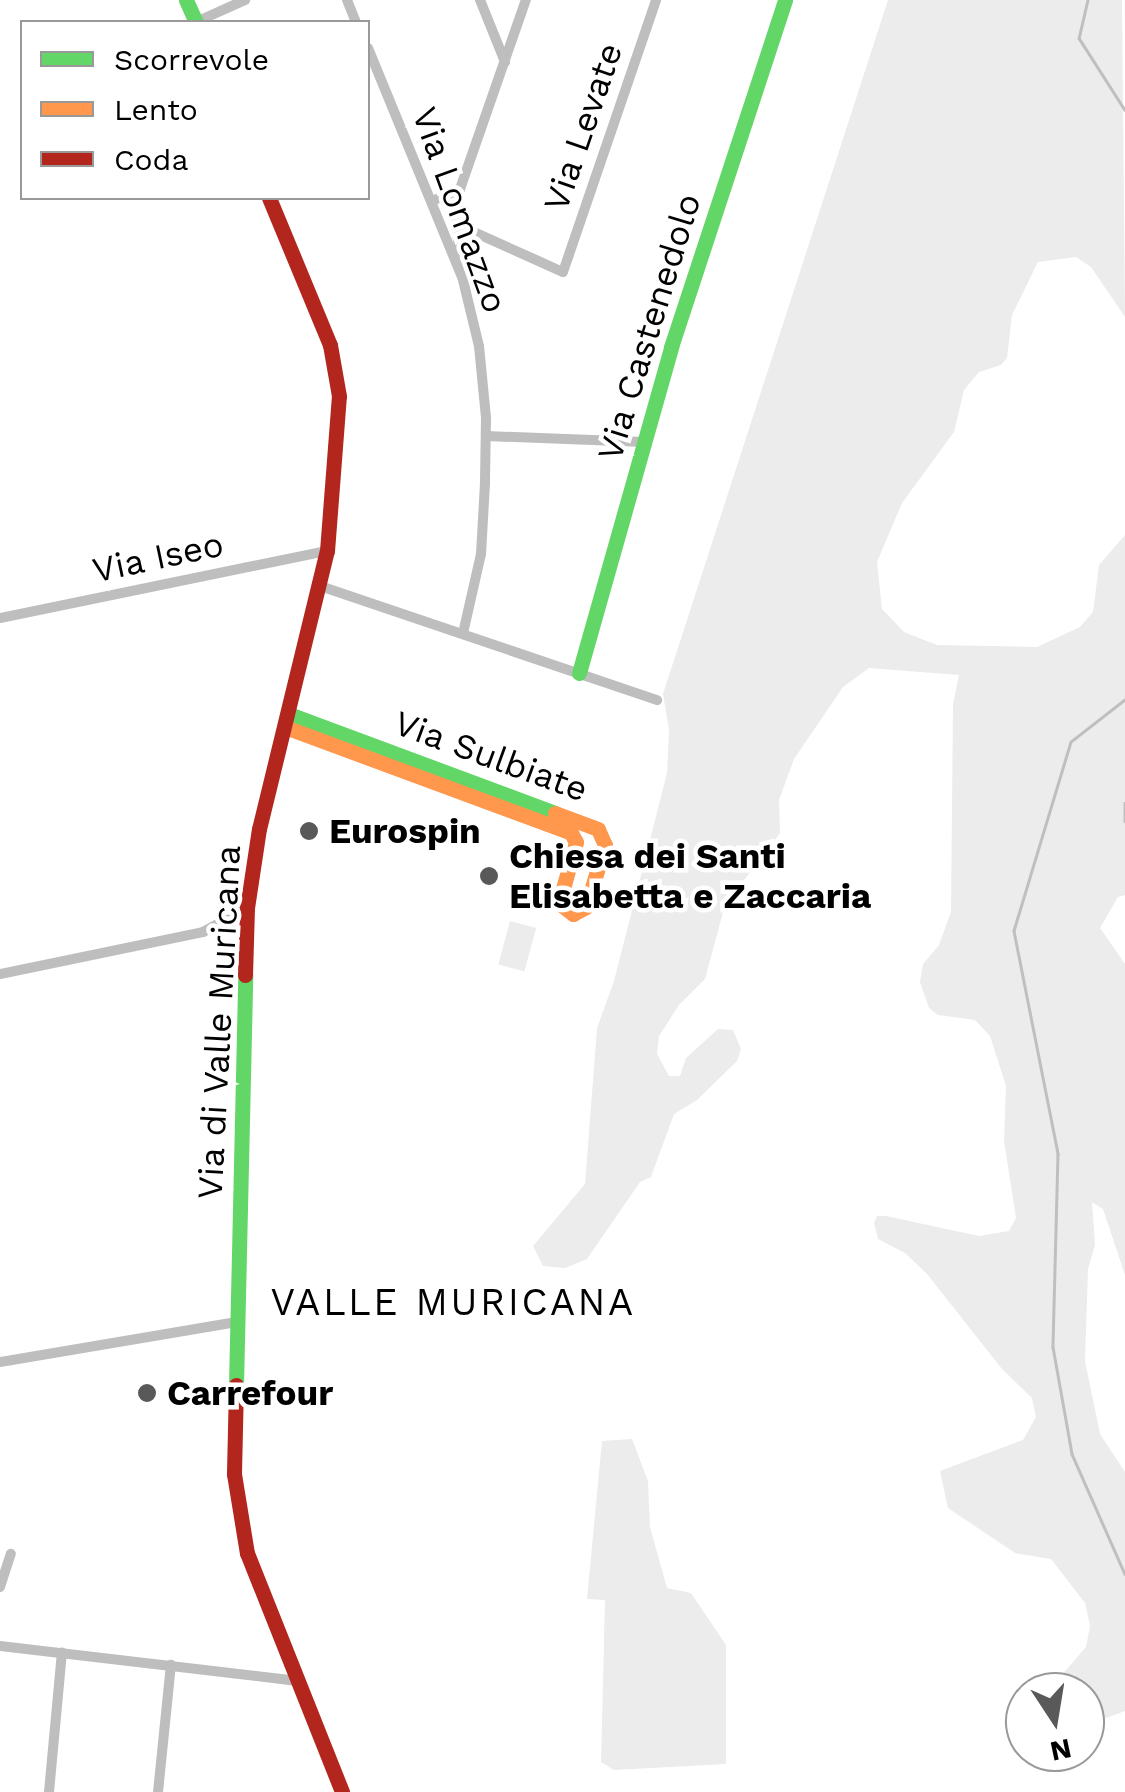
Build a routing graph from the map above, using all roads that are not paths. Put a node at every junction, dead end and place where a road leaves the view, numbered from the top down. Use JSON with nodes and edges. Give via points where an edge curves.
{"nodes":[{"id":1,"x":245,"y":0,"type":"edge"},
{"id":2,"x":480,"y":0,"type":"edge"},
{"id":3,"x":526,"y":0,"type":"edge"},
{"id":4,"x":656,"y":0,"type":"edge"},
{"id":5,"x":785,"y":0,"type":"edge"},
{"id":6,"x":200,"y":20,"type":"edge"},
{"id":7,"x":370,"y":53,"type":"edge"},
{"id":8,"x":505,"y":63,"type":"junction"},
{"id":9,"x":460,"y":189,"type":"junction"},
{"id":10,"x":270,"y":200,"type":"edge"},
{"id":11,"x":432,"y":201,"type":"junction"},
{"id":12,"x":456,"y":224,"type":"junction"},
{"id":13,"x":463,"y":280,"type":"junction"},
{"id":14,"x":486,"y":436,"type":"junction"},
{"id":15,"x":644,"y":442,"type":"junction"},
{"id":16,"x":327,"y":551,"type":"junction"},
{"id":17,"x":320,"y":586,"type":"junction"},
{"id":18,"x":0,"y":618,"type":"edge"},
{"id":19,"x":464,"y":633,"type":"junction"},
{"id":20,"x":579,"y":673,"type":"junction"},
{"id":21,"x":657,"y":700,"type":"dead end"},
{"id":22,"x":287,"y":720,"type":"junction"},
{"id":23,"x":247,"y":908,"type":"junction"},
{"id":24,"x":0,"y":974,"type":"edge"},
{"id":25,"x":236,"y":1322,"type":"junction"},
{"id":26,"x":0,"y":1362,"type":"edge"},
{"id":27,"x":11,"y":1554,"type":"dead end"},
{"id":28,"x":0,"y":1587,"type":"edge"},
{"id":29,"x":0,"y":1646,"type":"edge"},
{"id":30,"x":62,"y":1653,"type":"junction"},
{"id":31,"x":171,"y":1665,"type":"junction"},
{"id":32,"x":296,"y":1681,"type":"junction"},
{"id":33,"x":49,"y":1792,"type":"edge"},
{"id":34,"x":158,"y":1792,"type":"edge"},
{"id":35,"x":342,"y":1792,"type":"edge"}],
"edges":[{"from":1,"to":6,"type":"street"},
{"from":2,"to":8,"type":"street"},
{"from":3,"to":8,"type":"street"},
{"from":4,"to":12,"type":"street","name":"Via Levate","via":[[563,272]]},
{"from":5,"to":15,"type":"street","name":"Via Castenedolo"},
{"from":7,"to":11,"type":"street","name":"Via Lomazzo"},
{"from":8,"to":9,"type":"street"},
{"from":9,"to":11,"type":"street"},
{"from":9,"to":12,"type":"street"},
{"from":10,"to":16,"type":"street","name":"Via di Valle Muricana","via":[[338,370]]},
{"from":11,"to":13,"type":"street","name":"Via Lomazzo"},
{"from":12,"to":13,"type":"street"},
{"from":13,"to":14,"type":"street","name":"Via Lomazzo","via":[[480,346]]},
{"from":14,"to":15,"type":"street"},
{"from":14,"to":19,"type":"street","name":"Via Lomazzo","via":[[481,554]]},
{"from":15,"to":20,"type":"street","name":"Via Castenedolo"},
{"from":16,"to":17,"type":"street","name":"Via di Valle Muricana"},
{"from":16,"to":18,"type":"street","name":"Via Iseo"},
{"from":17,"to":19,"type":"street"},
{"from":17,"to":22,"type":"street","name":"Via di Valle Muricana"},
{"from":19,"to":20,"type":"street"},
{"from":20,"to":21,"type":"street"},
{"from":22,"to":22,"type":"street","name":"Via Sulbiate","via":[[571,833],[576,842],[559,903],[573,914],[586,907],[606,845],[598,829]]},
{"from":22,"to":23,"type":"street","name":"Via di Valle Muricana","via":[[258,829]]},
{"from":23,"to":24,"type":"street","via":[[202,932]]},
{"from":23,"to":25,"type":"street","name":"Via di Valle Muricana"},
{"from":25,"to":26,"type":"street"},
{"from":25,"to":32,"type":"street","name":"Via di Valle Muricana","via":[[234,1474],[241,1530]]},
{"from":27,"to":28,"type":"street"},
{"from":29,"to":30,"type":"street"},
{"from":30,"to":31,"type":"street"},
{"from":30,"to":33,"type":"street"},
{"from":31,"to":32,"type":"street"},
{"from":31,"to":34,"type":"street"},
{"from":32,"to":35,"type":"street","name":"Via di Valle Muricana"}]}
